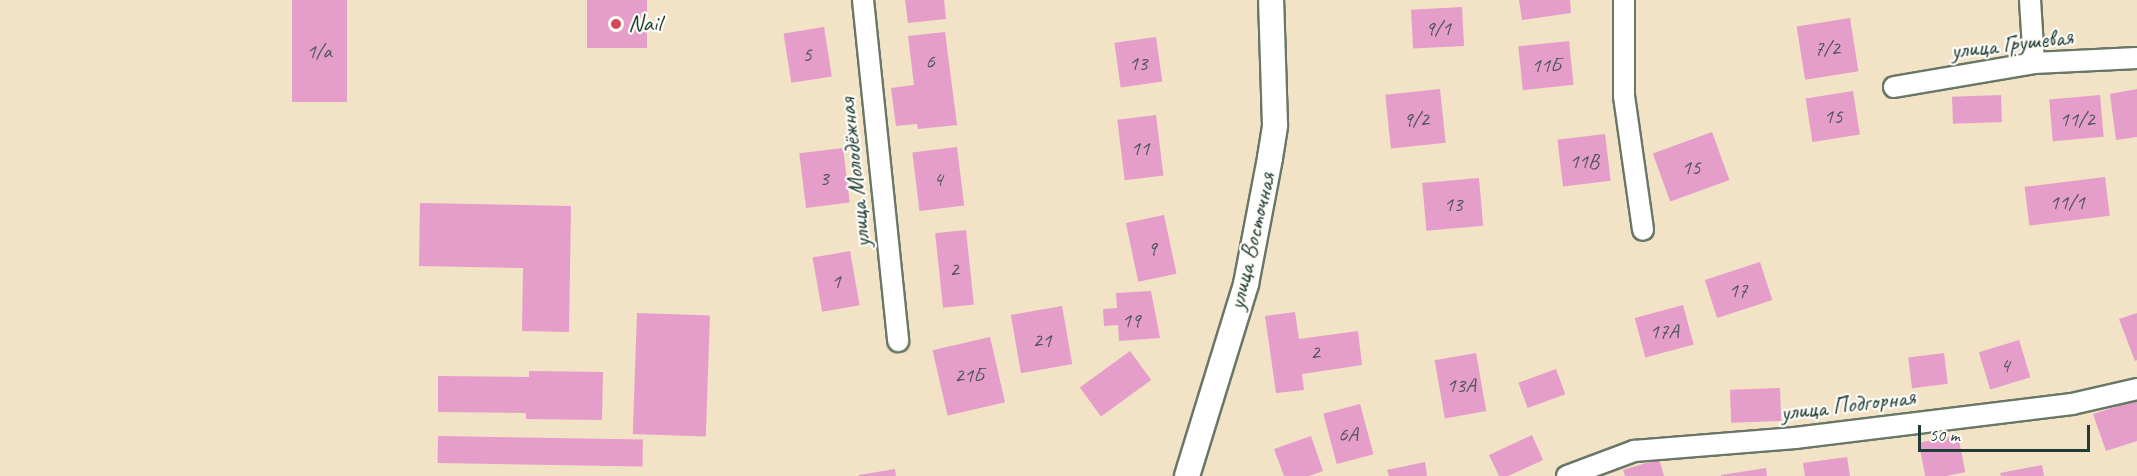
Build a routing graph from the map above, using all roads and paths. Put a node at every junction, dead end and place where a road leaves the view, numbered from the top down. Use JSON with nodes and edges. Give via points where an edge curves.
{"nodes":[{"id":1,"x":863,"y":0,"type":"edge"},
{"id":2,"x":1271,"y":0,"type":"edge"},
{"id":3,"x":1624,"y":0,"type":"edge"},
{"id":4,"x":2030,"y":0,"type":"edge"},
{"id":5,"x":2137,"y":58,"type":"edge"},
{"id":6,"x":2034,"y":63,"type":"junction"},
{"id":7,"x":1894,"y":87,"type":"dead end"},
{"id":8,"x":1643,"y":230,"type":"dead end"},
{"id":9,"x":898,"y":341,"type":"dead end"},
{"id":10,"x":2137,"y":389,"type":"edge"},
{"id":11,"x":1186,"y":476,"type":"edge"},
{"id":12,"x":1568,"y":476,"type":"edge"}],
"edges":[{"from":1,"to":9,"type":"street","name":"улица Молодёжная"},
{"from":2,"to":11,"type":"street","name":"улица Восточная","via":[[1275,125],[1270,158],[1246,284]]},
{"from":3,"to":8,"type":"street","via":[[1624,96]]},
{"from":4,"to":6,"type":"street"},
{"from":5,"to":6,"type":"street","name":"улица Грушевая"},
{"from":6,"to":7,"type":"street","name":"улица Грушевая"},
{"from":10,"to":12,"type":"street","name":"улица Подгорная","via":[[2072,404],[1795,438],[1635,451]]}]}
